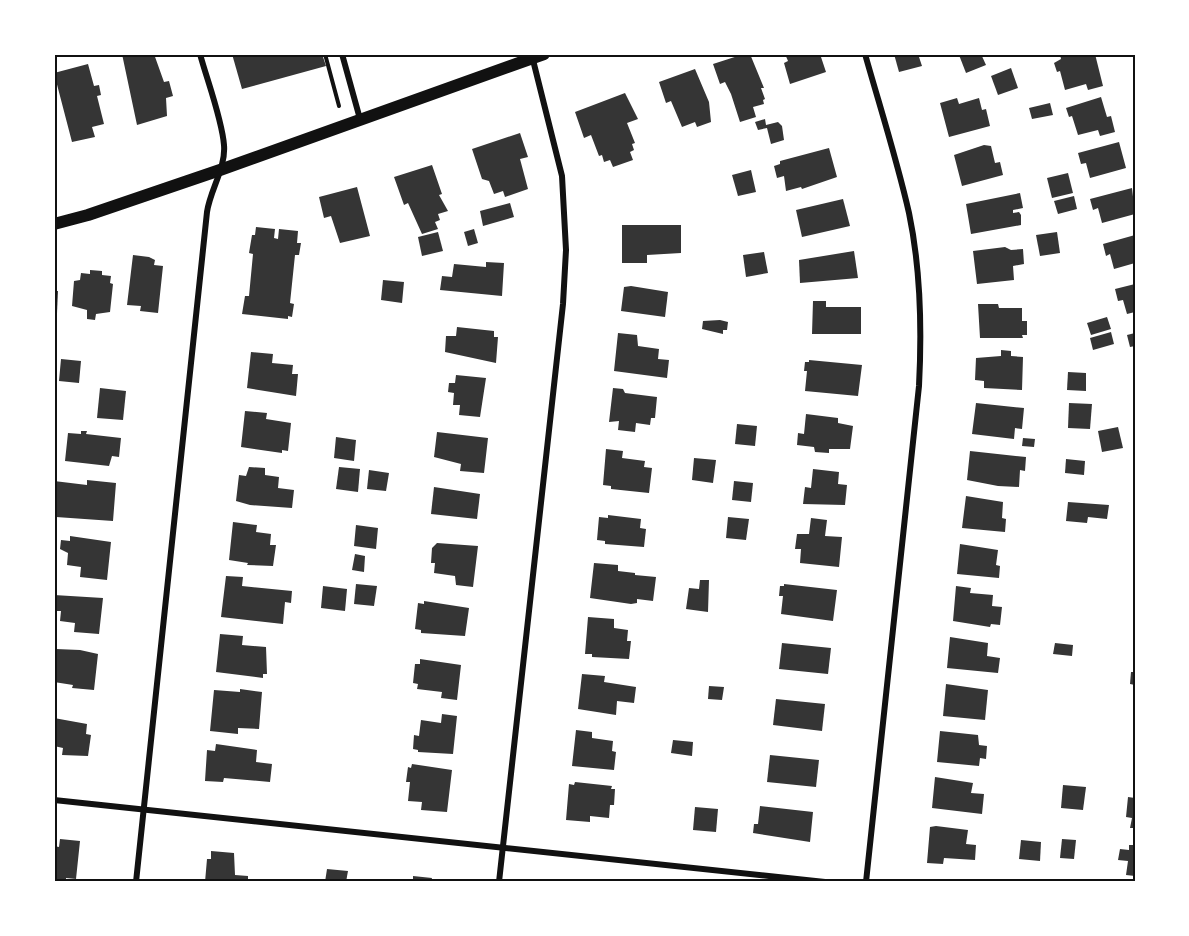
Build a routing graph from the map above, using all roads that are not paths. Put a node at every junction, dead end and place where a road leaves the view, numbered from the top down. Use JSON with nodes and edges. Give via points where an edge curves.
{"nodes":[{"id":1,"x":200,"y":54,"type":"edge"},
{"id":2,"x":342,"y":54,"type":"edge"},
{"id":3,"x":865,"y":54,"type":"edge"},
{"id":4,"x":536,"y":55,"type":"edge"},
{"id":5,"x":360,"y":120,"type":"junction"},
{"id":6,"x":220,"y":170,"type":"junction"},
{"id":7,"x":54,"y":224,"type":"edge"},
{"id":8,"x":54,"y":800,"type":"edge"},
{"id":9,"x":144,"y":810,"type":"junction"},
{"id":10,"x":503,"y":848,"type":"junction"},
{"id":11,"x":136,"y":882,"type":"edge"},
{"id":12,"x":499,"y":882,"type":"edge"},
{"id":13,"x":825,"y":882,"type":"edge"},
{"id":14,"x":866,"y":882,"type":"edge"}],
"edges":[{"from":1,"to":6,"type":"street","via":[[224,145]]},
{"from":2,"to":5,"type":"street"},
{"from":3,"to":14,"type":"street","via":[[909,213],[921,337]]},
{"from":4,"to":5,"type":"main road"},
{"from":4,"to":10,"type":"street","via":[[562,176],[566,250]]},
{"from":5,"to":6,"type":"main road"},
{"from":6,"to":7,"type":"main road"},
{"from":6,"to":9,"type":"street","via":[[207,212]]},
{"from":8,"to":9,"type":"street"},
{"from":9,"to":10,"type":"street"},
{"from":9,"to":11,"type":"street"},
{"from":10,"to":12,"type":"street"},
{"from":10,"to":13,"type":"street"}]}
